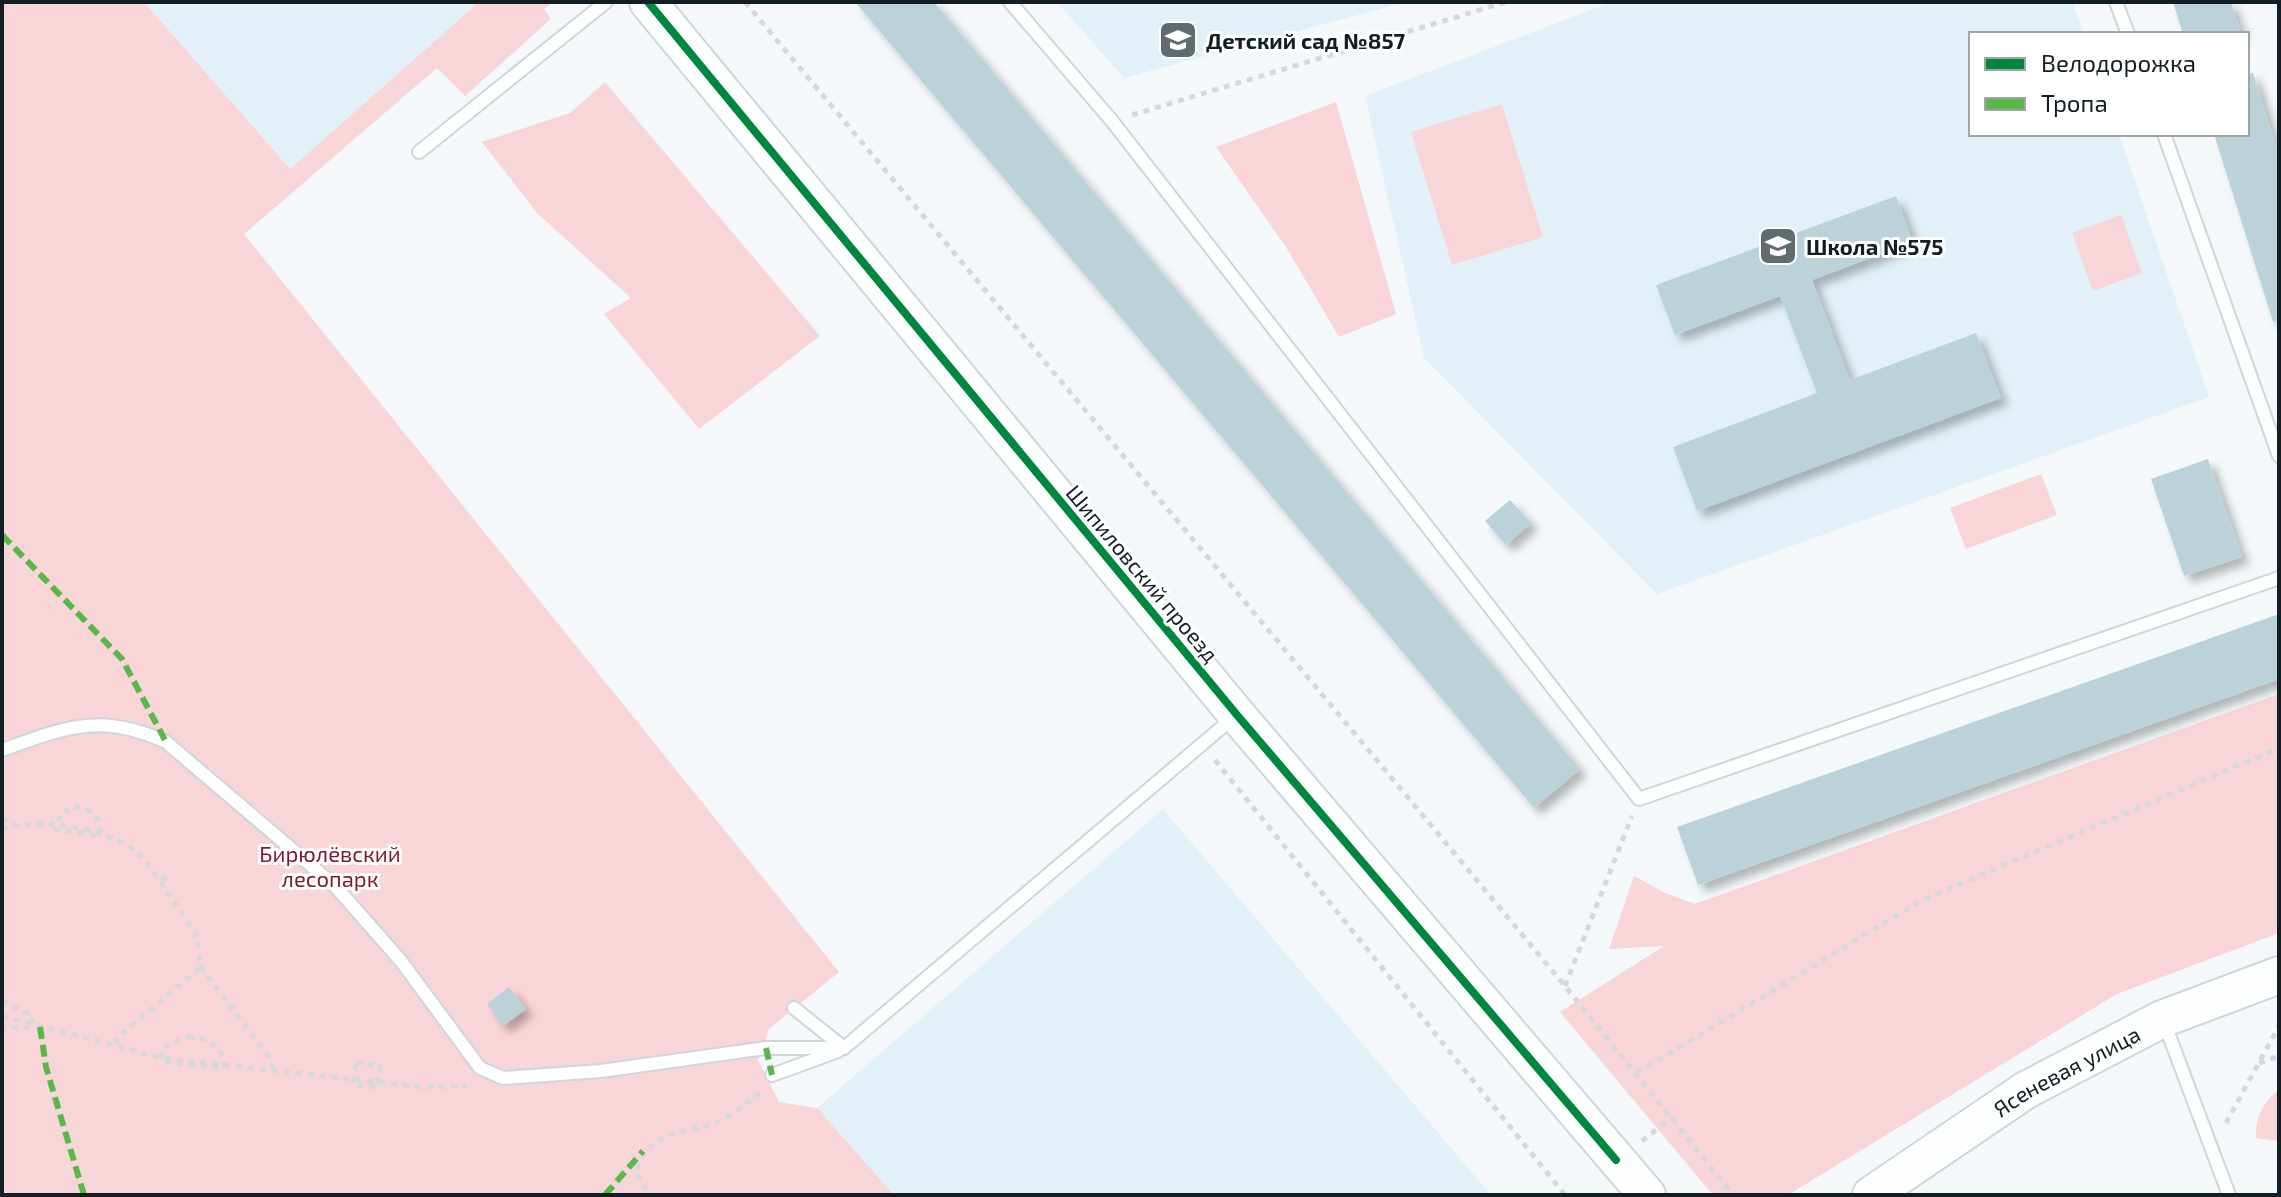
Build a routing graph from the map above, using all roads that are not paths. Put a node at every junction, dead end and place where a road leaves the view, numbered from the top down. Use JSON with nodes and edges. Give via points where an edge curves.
{"nodes":[{"id":1,"x":606,"y":2,"type":"edge"},
{"id":2,"x":648,"y":2,"type":"edge"},
{"id":3,"x":1010,"y":2,"type":"edge"},
{"id":4,"x":2116,"y":2,"type":"edge"},
{"id":5,"x":2127,"y":32,"type":"edge"},
{"id":6,"x":2165,"y":136,"type":"edge"},
{"id":7,"x":419,"y":152,"type":"dead end"},
{"id":8,"x":2279,"y":456,"type":"edge"},
{"id":9,"x":2279,"y":578,"type":"edge"},
{"id":10,"x":1237,"y":715,"type":"junction"},
{"id":11,"x":2,"y":750,"type":"edge"},
{"id":12,"x":2279,"y":975,"type":"edge"},
{"id":13,"x":794,"y":1008,"type":"dead end"},
{"id":14,"x":2162,"y":1019,"type":"junction"},
{"id":15,"x":844,"y":1048,"type":"junction"},
{"id":16,"x":772,"y":1075,"type":"road end"},
{"id":17,"x":1647,"y":1195,"type":"edge"},
{"id":18,"x":1871,"y":1195,"type":"edge"},
{"id":19,"x":2229,"y":1195,"type":"edge"}],
"edges":[{"from":1,"to":7,"type":"lane"},
{"from":2,"to":10,"type":"main road","name":"Шипиловский проезд"},
{"from":3,"to":9,"type":"lane","via":[[1112,121],[1639,799]]},
{"from":4,"to":5,"type":"lane"},
{"from":6,"to":8,"type":"lane"},
{"from":10,"to":15,"type":"lane"},
{"from":10,"to":17,"type":"main road","name":"Шипиловский проезд"},
{"from":11,"to":15,"type":"lane","via":[[52,732],[100,724],[134,727],[166,742],[335,886],[401,961],[480,1068],[503,1078],[601,1071],[766,1048]]},
{"from":12,"to":14,"type":"main road","name":"Ясеневая улица"},
{"from":13,"to":15,"type":"lane"},
{"from":14,"to":18,"type":"main road","name":"Ясеневая улица","via":[[2026,1090]]},
{"from":14,"to":19,"type":"lane"},
{"from":15,"to":16,"type":"lane"}]}
